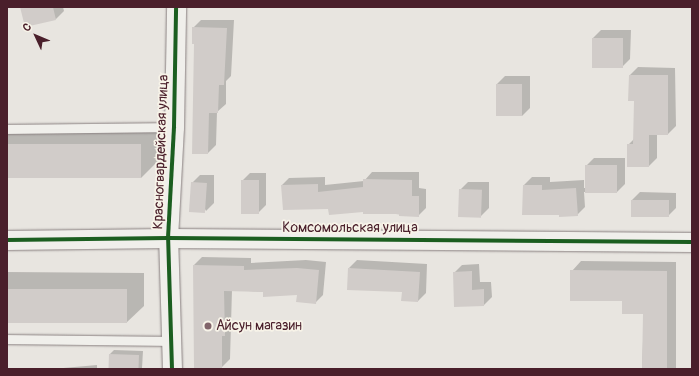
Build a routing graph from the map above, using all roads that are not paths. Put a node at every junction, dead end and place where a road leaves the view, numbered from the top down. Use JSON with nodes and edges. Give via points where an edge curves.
{"nodes":[{"id":1,"x":176,"y":7,"type":"edge"},
{"id":2,"x":174,"y":127,"type":"junction"},
{"id":3,"x":7,"y":129,"type":"edge"},
{"id":4,"x":168,"y":238,"type":"junction"},
{"id":5,"x":7,"y":240,"type":"edge"},
{"id":6,"x":692,"y":242,"type":"edge"},
{"id":7,"x":7,"y":339,"type":"edge"},
{"id":8,"x":171,"y":341,"type":"junction"},
{"id":9,"x":172,"y":369,"type":"edge"}],
"edges":[{"from":1,"to":2,"type":"street","name":"Красногвардейская улица"},
{"from":2,"to":3,"type":"lane"},
{"from":2,"to":4,"type":"street","name":"Красногвардейская улица"},
{"from":4,"to":5,"type":"street","name":"Комсомольская улица"},
{"from":4,"to":6,"type":"street","name":"Комсомольская улица"},
{"from":4,"to":8,"type":"street","name":"Красногвардейская улица"},
{"from":7,"to":8,"type":"lane"},
{"from":8,"to":9,"type":"street","name":"Красногвардейская улица"}]}
